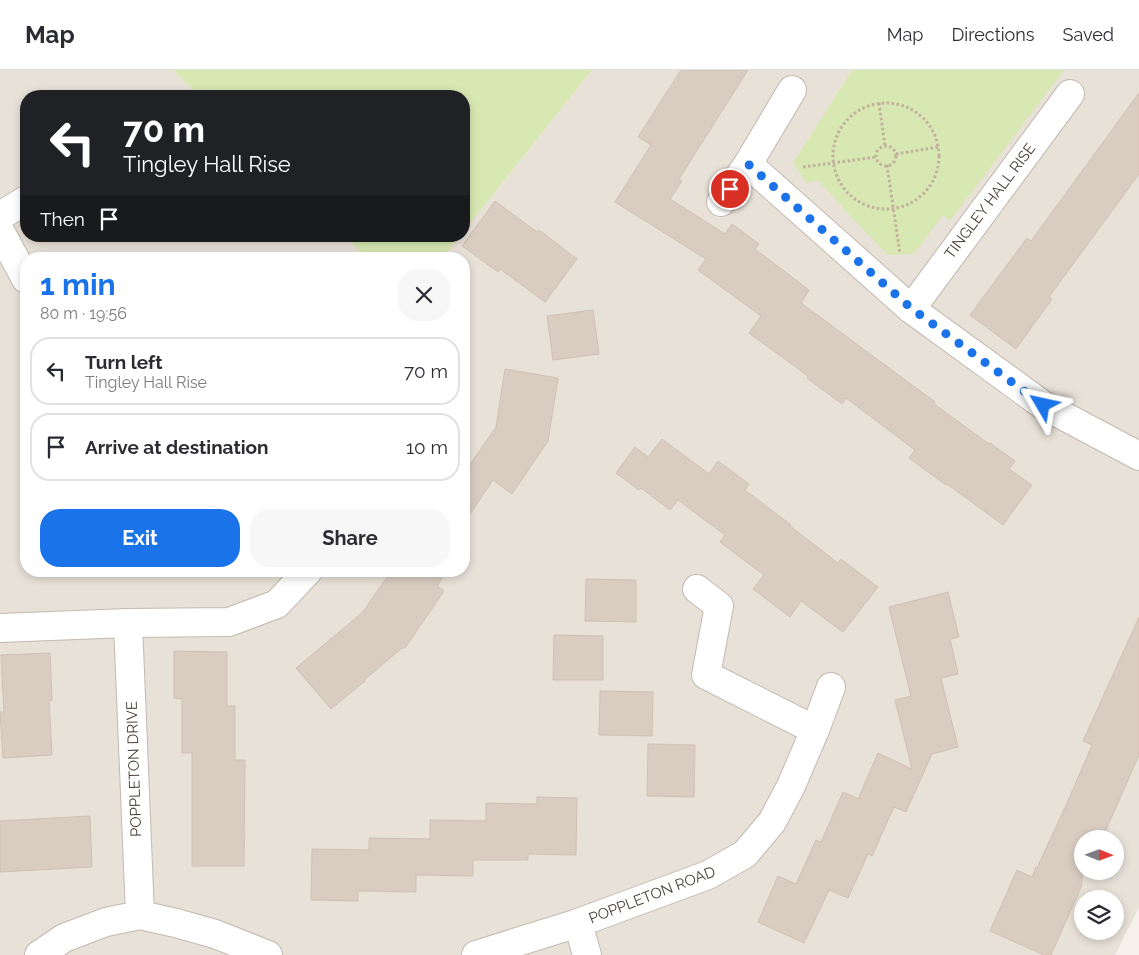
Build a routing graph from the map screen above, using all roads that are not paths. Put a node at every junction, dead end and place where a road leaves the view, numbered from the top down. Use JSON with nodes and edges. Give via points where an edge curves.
{"nodes":[{"id":1,"x":792,"y":90,"type":"dead end"},
{"id":2,"x":1070,"y":94,"type":"dead end"},
{"id":3,"x":753,"y":169,"type":"junction"},
{"id":4,"x":720,"y":202,"type":"dead end"},
{"id":5,"x":20,"y":204,"type":"edge"},
{"id":6,"x":0,"y":216,"type":"edge"},
{"id":7,"x":0,"y":231,"type":"edge"},
{"id":8,"x":20,"y":268,"type":"edge"},
{"id":9,"x":909,"y":307,"type":"junction"},
{"id":10,"x":1139,"y":456,"type":"edge"},
{"id":11,"x":302,"y":577,"type":"edge"},
{"id":12,"x":697,"y":589,"type":"dead end"},
{"id":13,"x":128,"y":623,"type":"junction"},
{"id":14,"x":0,"y":628,"type":"edge"},
{"id":15,"x":831,"y":687,"type":"dead end"},
{"id":16,"x":815,"y":730,"type":"junction"},
{"id":17,"x":140,"y":915,"type":"junction"},
{"id":18,"x":578,"y":923,"type":"junction"},
{"id":19,"x":39,"y":955,"type":"edge"},
{"id":20,"x":268,"y":955,"type":"edge"},
{"id":21,"x":476,"y":955,"type":"edge"},
{"id":22,"x":587,"y":955,"type":"edge"}],
"edges":[{"from":1,"to":3,"type":"street"},
{"from":2,"to":9,"type":"street","name":"TINGLEY HALL RISE"},
{"from":3,"to":4,"type":"street"},
{"from":3,"to":9,"type":"street"},
{"from":5,"to":6,"type":"street"},
{"from":7,"to":8,"type":"street"},
{"from":9,"to":10,"type":"street","via":[[1043,405]]},
{"from":11,"to":13,"type":"street","via":[[277,604],[229,622]]},
{"from":12,"to":16,"type":"street","via":[[719,606],[706,675]]},
{"from":13,"to":14,"type":"street"},
{"from":13,"to":17,"type":"street","name":"POPPLETON DRIVE"},
{"from":15,"to":16,"type":"street","name":"POPPLETON ROAD"},
{"from":16,"to":18,"type":"street","name":"POPPLETON ROAD","via":[[772,822],[746,854],[708,875]]},
{"from":17,"to":19,"type":"street","via":[[106,922],[64,938]]},
{"from":17,"to":20,"type":"street","via":[[215,934]]},
{"from":18,"to":21,"type":"street","name":"POPPLETON ROAD"},
{"from":18,"to":22,"type":"street"}]}
